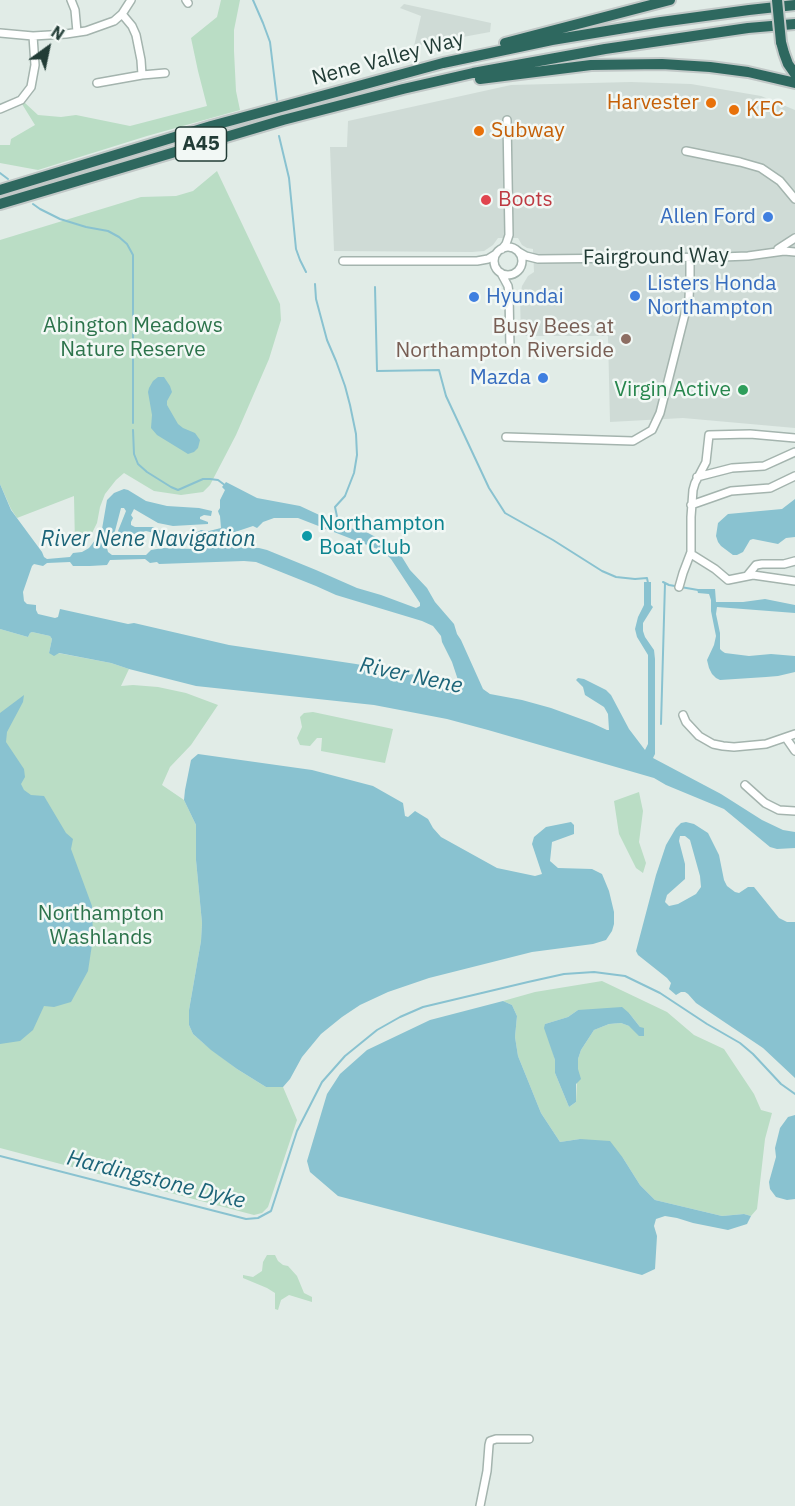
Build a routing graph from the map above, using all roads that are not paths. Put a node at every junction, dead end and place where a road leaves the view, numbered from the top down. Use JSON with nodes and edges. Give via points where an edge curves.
{"nodes":[{"id":1,"x":71,"y":0,"type":"edge"},
{"id":2,"x":131,"y":0,"type":"edge"},
{"id":3,"x":670,"y":0,"type":"edge"},
{"id":4,"x":777,"y":0,"type":"edge"},
{"id":5,"x":795,"y":5,"type":"edge"},
{"id":6,"x":122,"y":14,"type":"junction"},
{"id":7,"x":795,"y":24,"type":"edge"},
{"id":8,"x":77,"y":32,"type":"junction"},
{"id":9,"x":0,"y":33,"type":"edge"},
{"id":10,"x":33,"y":36,"type":"junction"},
{"id":11,"x":443,"y":63,"type":"junction"},
{"id":12,"x":165,"y":73,"type":"dead end"},
{"id":13,"x":795,"y":74,"type":"edge"},
{"id":14,"x":142,"y":75,"type":"junction"},
{"id":15,"x":101,"y":80,"type":"dead end"},
{"id":16,"x":795,"y":83,"type":"edge"},
{"id":17,"x":403,"y":89,"type":"junction"},
{"id":18,"x":0,"y":109,"type":"edge"},
{"id":19,"x":507,"y":120,"type":"dead end"},
{"id":20,"x":686,"y":152,"type":"dead end"},
{"id":21,"x":0,"y":190,"type":"edge"},
{"id":22,"x":795,"y":200,"type":"edge"},
{"id":23,"x":0,"y":204,"type":"edge"},
{"id":24,"x":508,"y":236,"type":"junction"},
{"id":25,"x":795,"y":238,"type":"edge"},
{"id":26,"x":517,"y":251,"type":"junction"},
{"id":27,"x":499,"y":252,"type":"junction"},
{"id":28,"x":773,"y":252,"type":"junction"},
{"id":29,"x":795,"y":252,"type":"edge"},
{"id":30,"x":538,"y":258,"type":"junction"},
{"id":31,"x":690,"y":258,"type":"junction"},
{"id":32,"x":343,"y":261,"type":"dead end"},
{"id":33,"x":477,"y":261,"type":"junction"},
{"id":34,"x":496,"y":267,"type":"junction"},
{"id":35,"x":519,"y":270,"type":"junction"},
{"id":36,"x":501,"y":273,"type":"junction"},
{"id":37,"x":509,"y":293,"type":"junction"},
{"id":38,"x":517,"y":354,"type":"dead end"},
{"id":39,"x":506,"y":437,"type":"dead end"},
{"id":40,"x":795,"y":438,"type":"edge"},
{"id":41,"x":795,"y":452,"type":"edge"},
{"id":42,"x":795,"y":476,"type":"edge"},
{"id":43,"x":697,"y":477,"type":"junction"},
{"id":44,"x":692,"y":506,"type":"junction"},
{"id":45,"x":691,"y":554,"type":"junction"},
{"id":46,"x":795,"y":561,"type":"edge"},
{"id":47,"x":747,"y":576,"type":"junction"},
{"id":48,"x":795,"y":581,"type":"edge"},
{"id":49,"x":679,"y":587,"type":"dead end"},
{"id":50,"x":683,"y":715,"type":"dead end"},
{"id":51,"x":795,"y":734,"type":"edge"},
{"id":52,"x":786,"y":738,"type":"junction"},
{"id":53,"x":795,"y":751,"type":"edge"},
{"id":54,"x":745,"y":785,"type":"dead end"},
{"id":55,"x":795,"y":811,"type":"edge"},
{"id":56,"x":529,"y":1439,"type":"dead end"},
{"id":57,"x":480,"y":1506,"type":"edge"}],
"edges":[{"from":1,"to":8,"type":"street"},
{"from":2,"to":6,"type":"street"},
{"from":3,"to":11,"type":"highway","via":[[470,52]]},
{"from":4,"to":13,"type":"highway","bridge":true,"via":[[783,53]]},
{"from":5,"to":11,"type":"highway","name":"Nene Valley Way","number":"A45","via":[[661,22]]},
{"from":6,"to":8,"type":"street","via":[[105,25]]},
{"from":6,"to":14,"type":"street","via":[[136,35]]},
{"from":7,"to":17,"type":"highway","name":"Nene Valley Way","number":"A45","via":[[605,49]]},
{"from":8,"to":10,"type":"street"},
{"from":9,"to":10,"type":"street"},
{"from":10,"to":18,"type":"street","via":[[35,65],[31,87],[21,100]]},
{"from":11,"to":21,"type":"highway","name":"Nene Valley Way","number":"A45","via":[[211,126]]},
{"from":12,"to":14,"type":"street"},
{"from":14,"to":15,"type":"street"},
{"from":16,"to":17,"type":"highway","via":[[710,67],[620,64],[531,71]]},
{"from":17,"to":23,"type":"highway","name":"Nene Valley Way","number":"A45","via":[[283,120]]},
{"from":19,"to":24,"type":"street"},
{"from":20,"to":22,"type":"street","via":[[761,168],[780,181]]},
{"from":24,"to":26,"type":"street"},
{"from":24,"to":27,"type":"street"},
{"from":25,"to":28,"type":"street"},
{"from":26,"to":27,"type":"street","via":[[511,248]]},
{"from":26,"to":30,"type":"street"},
{"from":26,"to":35,"type":"street","via":[[522,258]]},
{"from":27,"to":33,"type":"street"},
{"from":27,"to":34,"type":"street"},
{"from":28,"to":29,"type":"street","name":"Fairground Way"},
{"from":28,"to":31,"type":"street","name":"Fairground Way"},
{"from":30,"to":31,"type":"street","name":"Fairground Way"},
{"from":30,"to":35,"type":"street"},
{"from":31,"to":39,"type":"street","via":[[688,298],[660,413],[652,430],[633,441]]},
{"from":32,"to":33,"type":"street"},
{"from":33,"to":34,"type":"street"},
{"from":34,"to":36,"type":"street"},
{"from":35,"to":36,"type":"street","via":[[510,275]]},
{"from":35,"to":37,"type":"street"},
{"from":36,"to":37,"type":"street"},
{"from":37,"to":38,"type":"street","via":[[506,349],[517,349]]},
{"from":40,"to":43,"type":"street","via":[[709,435],[706,462]]},
{"from":41,"to":43,"type":"street","via":[[764,466],[732,468]]},
{"from":42,"to":44,"type":"street","via":[[770,488],[731,491]]},
{"from":43,"to":44,"type":"street"},
{"from":44,"to":45,"type":"street"},
{"from":45,"to":47,"type":"street","via":[[728,580]]},
{"from":45,"to":49,"type":"street"},
{"from":46,"to":47,"type":"street","via":[[756,565]]},
{"from":47,"to":48,"type":"street"},
{"from":50,"to":52,"type":"street","via":[[699,736],[713,744],[752,746]]},
{"from":51,"to":52,"type":"street"},
{"from":52,"to":53,"type":"street"},
{"from":54,"to":55,"type":"street","via":[[778,810]]},
{"from":56,"to":57,"type":"street","via":[[490,1441]]}]}
